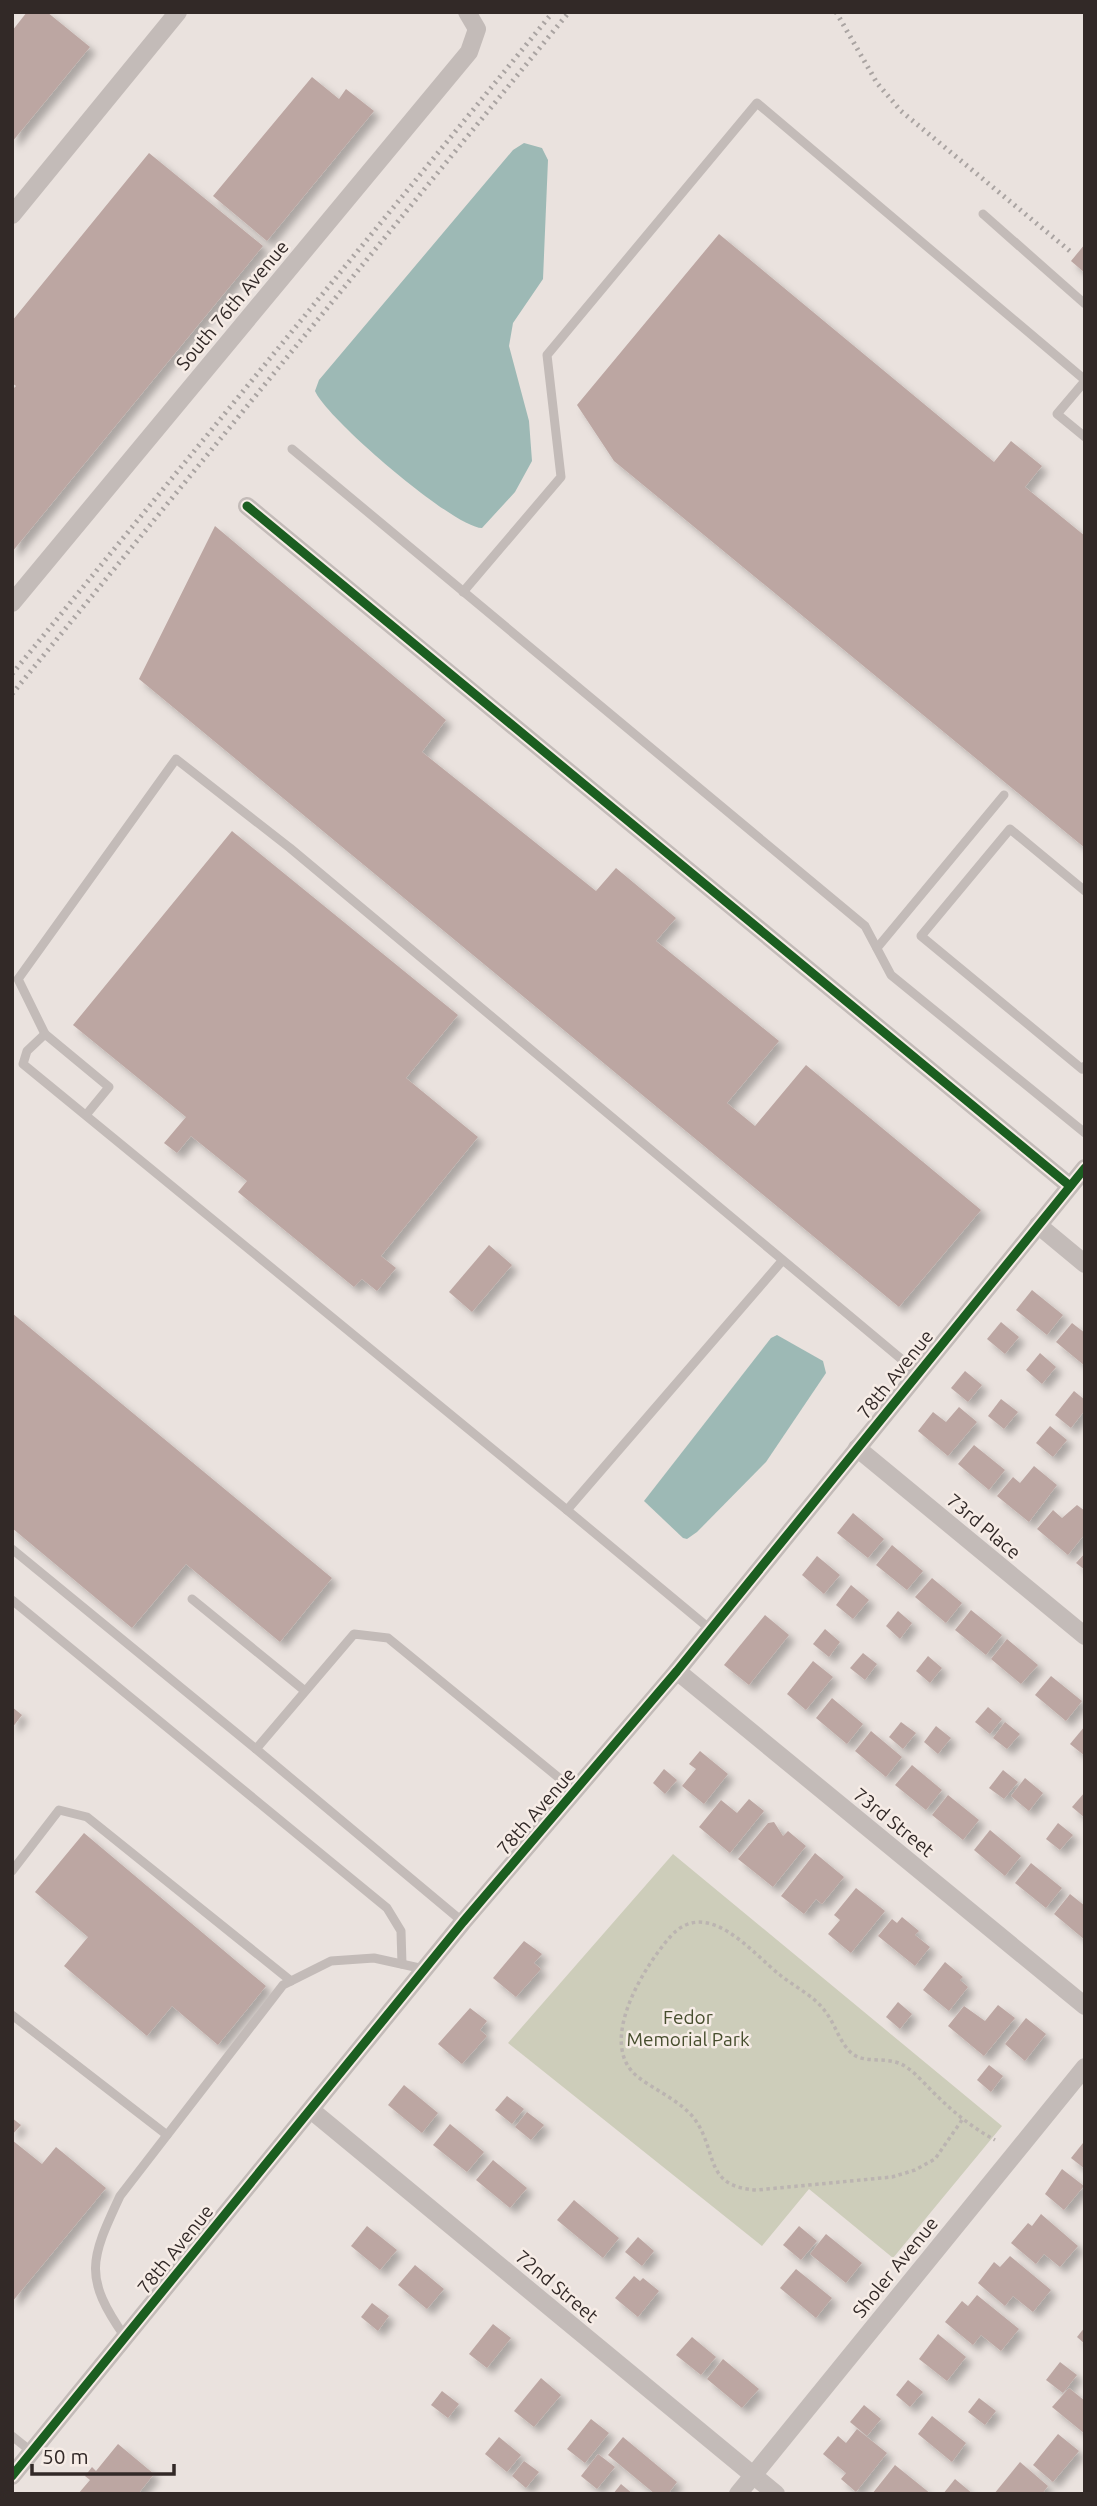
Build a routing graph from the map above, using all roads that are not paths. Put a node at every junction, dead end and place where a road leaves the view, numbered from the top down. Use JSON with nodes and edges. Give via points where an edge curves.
{"nodes":[{"id":1,"x":178,"y":12,"type":"edge"},
{"id":2,"x":467,"y":12,"type":"edge"},
{"id":3,"x":982,"y":214,"type":"dead end"},
{"id":4,"x":12,"y":215,"type":"edge"},
{"id":5,"x":1085,"y":304,"type":"edge"},
{"id":6,"x":1085,"y":381,"type":"edge"},
{"id":7,"x":1085,"y":437,"type":"edge"},
{"id":8,"x":292,"y":449,"type":"dead end"},
{"id":9,"x":247,"y":506,"type":"dead end"},
{"id":10,"x":463,"y":592,"type":"junction"},
{"id":11,"x":12,"y":603,"type":"edge"},
{"id":12,"x":1004,"y":795,"type":"dead end"},
{"id":13,"x":1085,"y":891,"type":"edge"},
{"id":14,"x":877,"y":948,"type":"junction"},
{"id":15,"x":45,"y":1034,"type":"junction"},
{"id":16,"x":1085,"y":1066,"type":"edge"},
{"id":17,"x":86,"y":1115,"type":"junction"},
{"id":18,"x":1085,"y":1133,"type":"edge"},
{"id":19,"x":1085,"y":1168,"type":"edge"},
{"id":20,"x":1070,"y":1186,"type":"junction"},
{"id":21,"x":1038,"y":1225,"type":"junction"},
{"id":22,"x":782,"y":1261,"type":"junction"},
{"id":23,"x":1085,"y":1264,"type":"edge"},
{"id":24,"x":918,"y":1373,"type":"junction"},
{"id":25,"x":858,"y":1448,"type":"junction"},
{"id":26,"x":567,"y":1510,"type":"junction"},
{"id":27,"x":12,"y":1549,"type":"edge"},
{"id":28,"x":192,"y":1599,"type":"dead end"},
{"id":29,"x":12,"y":1600,"type":"edge"},
{"id":30,"x":710,"y":1629,"type":"junction"},
{"id":31,"x":1085,"y":1636,"type":"edge"},
{"id":32,"x":677,"y":1671,"type":"junction"},
{"id":33,"x":305,"y":1691,"type":"junction"},
{"id":34,"x":256,"y":1749,"type":"junction"},
{"id":35,"x":576,"y":1792,"type":"junction"},
{"id":36,"x":12,"y":1871,"type":"edge"},
{"id":37,"x":463,"y":1922,"type":"junction"},
{"id":38,"x":402,"y":1964,"type":"junction"},
{"id":39,"x":425,"y":1970,"type":"junction"},
{"id":40,"x":291,"y":1981,"type":"junction"},
{"id":41,"x":1085,"y":2006,"type":"edge"},
{"id":42,"x":12,"y":2015,"type":"edge"},
{"id":43,"x":1085,"y":2067,"type":"edge"},
{"id":44,"x":311,"y":2110,"type":"junction"},
{"id":45,"x":167,"y":2135,"type":"junction"},
{"id":46,"x":125,"y":2337,"type":"junction"},
{"id":47,"x":12,"y":2436,"type":"edge"},
{"id":48,"x":32,"y":2452,"type":"junction"},
{"id":49,"x":754,"y":2475,"type":"junction"},
{"id":50,"x":12,"y":2476,"type":"edge"},
{"id":51,"x":738,"y":2494,"type":"edge"},
{"id":52,"x":776,"y":2494,"type":"edge"}],
"edges":[{"from":1,"to":4,"type":"street"},
{"from":2,"to":11,"type":"street","name":"South 76th Avenue","via":[[477,29],[469,52]]},
{"from":3,"to":5,"type":"lane"},
{"from":6,"to":7,"type":"lane","via":[[1057,414]]},
{"from":6,"to":10,"type":"lane","via":[[757,103],[547,355],[561,477]]},
{"from":8,"to":10,"type":"lane"},
{"from":9,"to":20,"type":"street"},
{"from":10,"to":14,"type":"lane","via":[[866,926]]},
{"from":12,"to":14,"type":"lane"},
{"from":13,"to":16,"type":"lane","via":[[1010,829],[921,936],[1082,1069]]},
{"from":14,"to":18,"type":"lane","via":[[891,975]]},
{"from":15,"to":17,"type":"lane","via":[[109,1087]]},
{"from":15,"to":17,"type":"lane","via":[[27,1051],[23,1065]]},
{"from":15,"to":22,"type":"lane","via":[[18,979],[176,759],[290,848]]},
{"from":17,"to":26,"type":"lane"},
{"from":19,"to":20,"type":"street","name":"78th Avenue"},
{"from":20,"to":21,"type":"street","name":"78th Avenue"},
{"from":21,"to":23,"type":"street"},
{"from":21,"to":24,"type":"street","name":"78th Avenue"},
{"from":22,"to":24,"type":"lane"},
{"from":22,"to":26,"type":"lane"},
{"from":24,"to":25,"type":"street","name":"78th Avenue"},
{"from":25,"to":30,"type":"street","name":"78th Avenue"},
{"from":25,"to":31,"type":"street","name":"73rd Place"},
{"from":26,"to":30,"type":"lane"},
{"from":27,"to":34,"type":"lane"},
{"from":28,"to":33,"type":"lane"},
{"from":29,"to":38,"type":"lane","via":[[387,1908],[401,1931]]},
{"from":30,"to":32,"type":"street","name":"78th Avenue"},
{"from":32,"to":35,"type":"street","name":"78th Avenue"},
{"from":32,"to":41,"type":"street","name":"73rd Street"},
{"from":33,"to":34,"type":"lane"},
{"from":33,"to":35,"type":"lane","via":[[354,1634],[388,1638]]},
{"from":34,"to":37,"type":"lane"},
{"from":35,"to":37,"type":"street","name":"78th Avenue"},
{"from":36,"to":40,"type":"lane","via":[[60,1810],[87,1817]]},
{"from":37,"to":39,"type":"street","name":"78th Avenue"},
{"from":38,"to":39,"type":"lane"},
{"from":38,"to":40,"type":"lane","via":[[374,1958],[331,1961]]},
{"from":39,"to":44,"type":"street","name":"78th Avenue"},
{"from":40,"to":45,"type":"lane"},
{"from":42,"to":45,"type":"lane"},
{"from":43,"to":49,"type":"street","name":"Sholer Avenue"},
{"from":44,"to":46,"type":"street","name":"78th Avenue"},
{"from":44,"to":49,"type":"street","name":"72nd Street"},
{"from":45,"to":46,"type":"lane","via":[[120,2196],[96,2255],[102,2305]]},
{"from":46,"to":48,"type":"street","name":"78th Avenue"},
{"from":47,"to":48,"type":"lane"},
{"from":48,"to":50,"type":"street","name":"78th Avenue"},
{"from":49,"to":51,"type":"street","name":"Sholer Avenue"},
{"from":49,"to":52,"type":"street","name":"72nd Street"}]}
